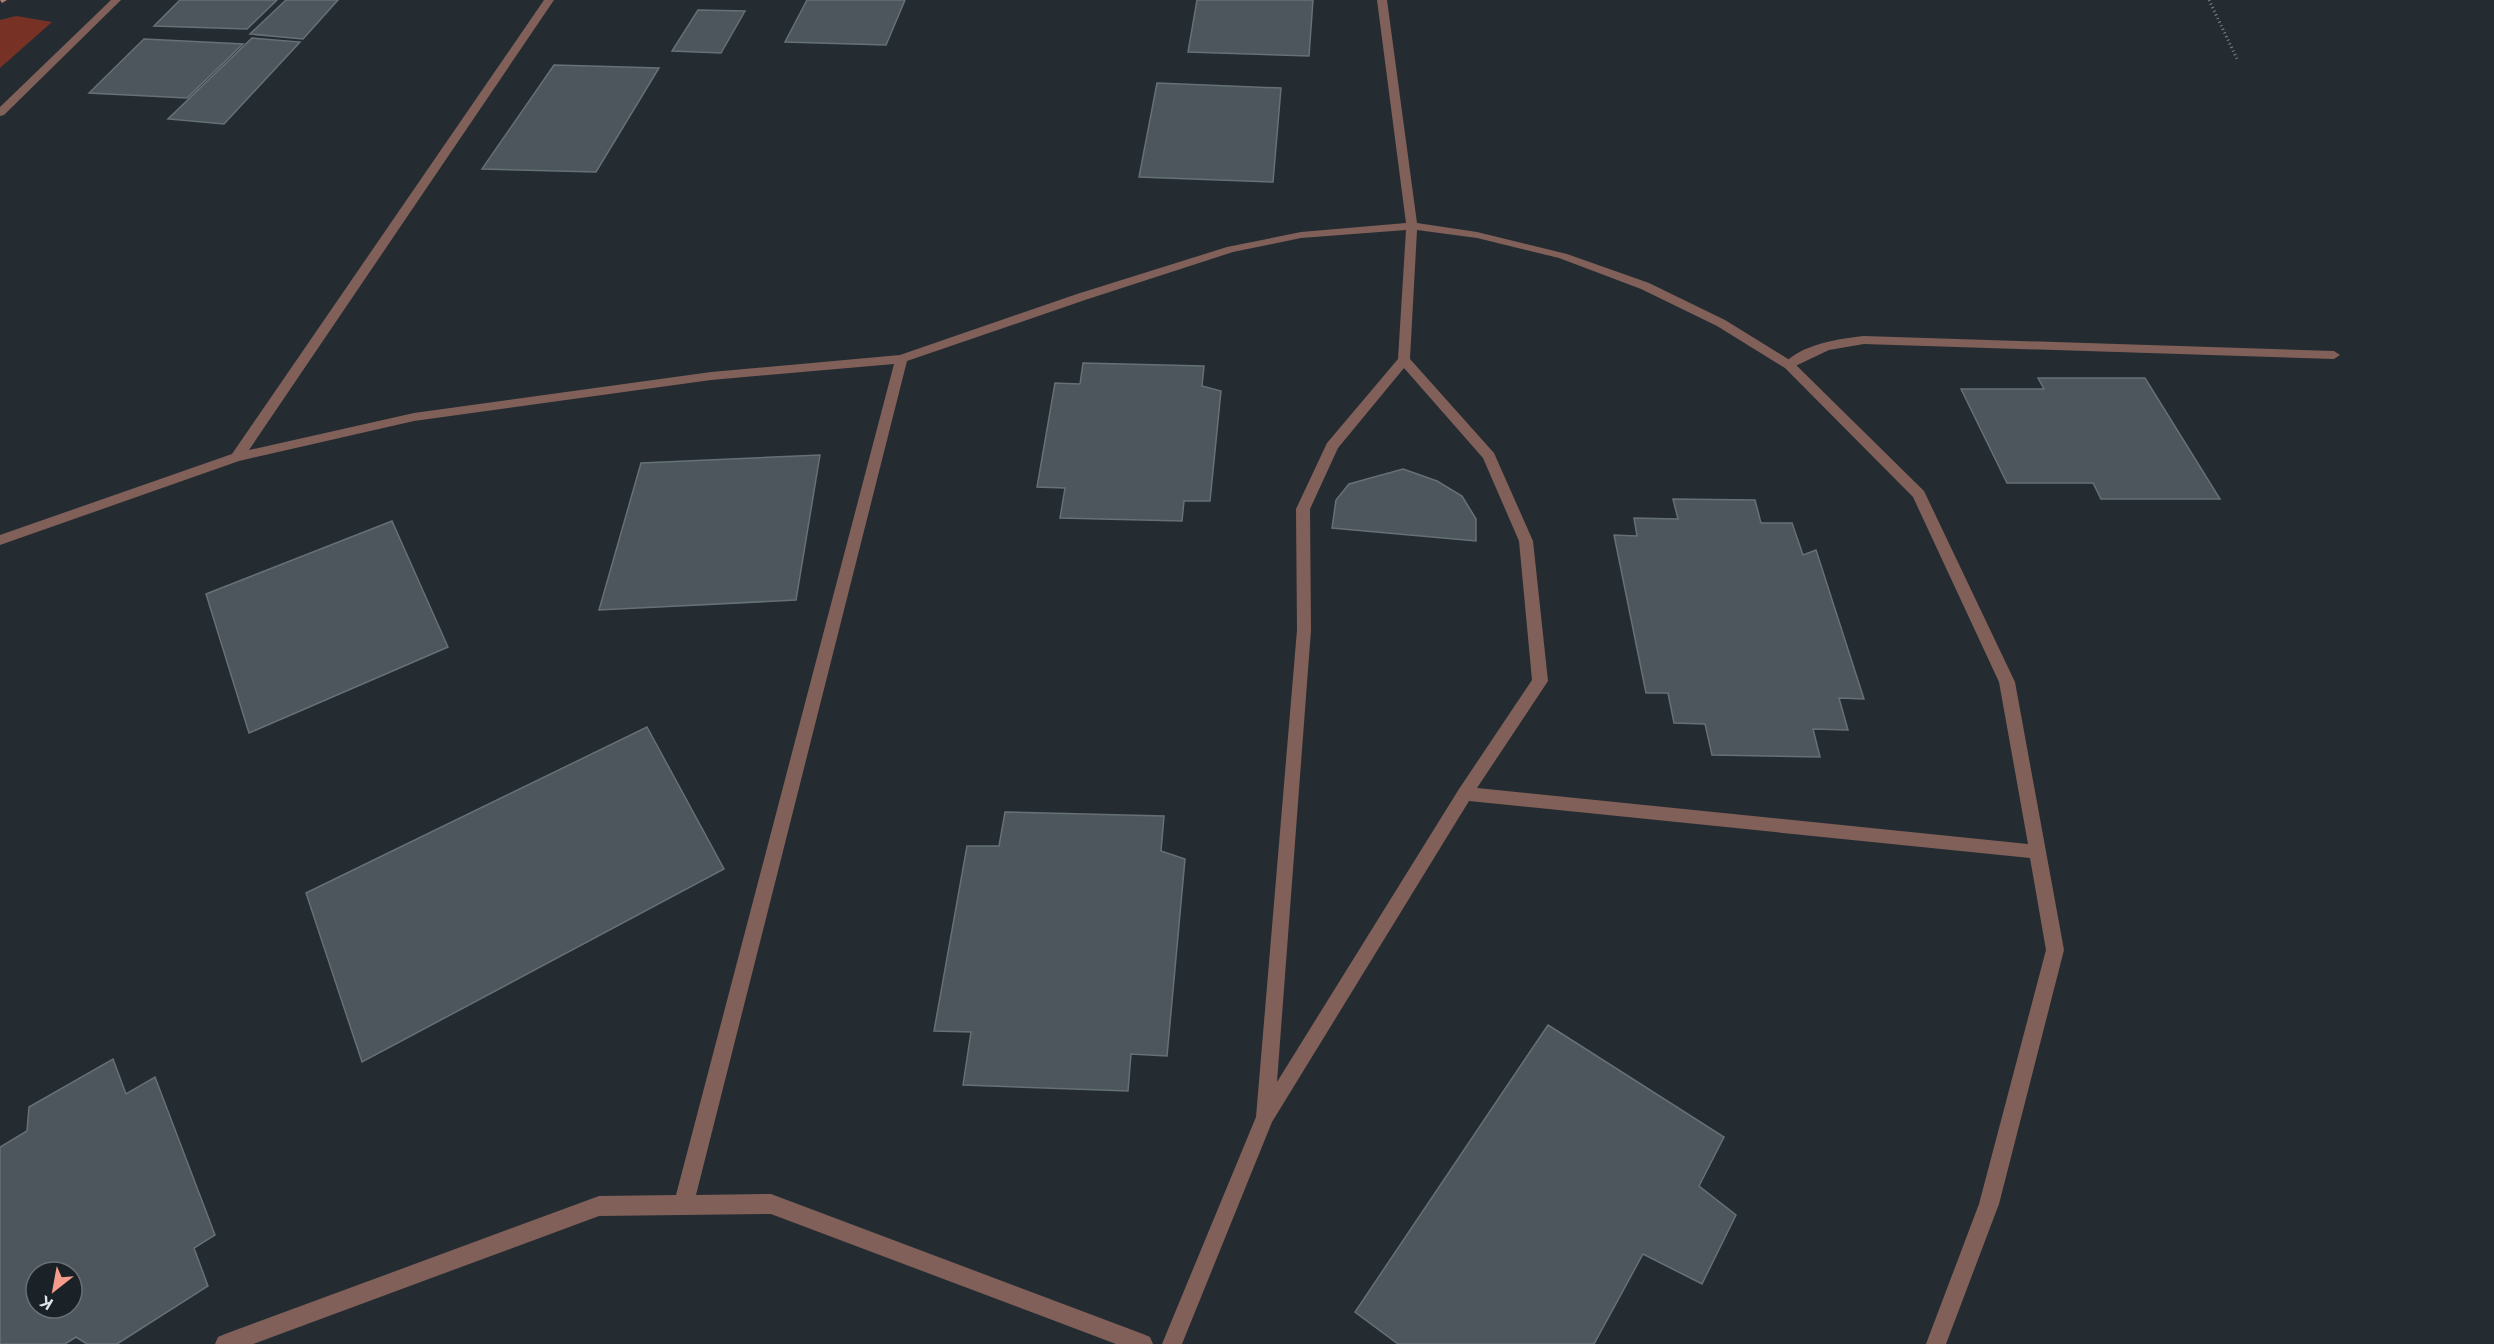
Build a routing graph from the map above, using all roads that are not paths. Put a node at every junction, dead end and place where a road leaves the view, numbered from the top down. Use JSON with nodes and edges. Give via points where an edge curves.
{"nodes":[{"id":1,"x":116,"y":0,"type":"edge"},
{"id":2,"x":549,"y":0,"type":"edge"},
{"id":3,"x":1382,"y":0,"type":"edge"},
{"id":4,"x":0,"y":113,"type":"edge"},
{"id":5,"x":1412,"y":226,"type":"junction"},
{"id":6,"x":2334,"y":355,"type":"dead end"},
{"id":7,"x":901,"y":359,"type":"junction"},
{"id":8,"x":1404,"y":360,"type":"junction"},
{"id":9,"x":1789,"y":365,"type":"junction"},
{"id":10,"x":237,"y":457,"type":"junction"},
{"id":11,"x":0,"y":540,"type":"edge"},
{"id":12,"x":1465,"y":794,"type":"junction"},
{"id":13,"x":2038,"y":852,"type":"junction"},
{"id":14,"x":1265,"y":1117,"type":"junction"},
{"id":15,"x":684,"y":1204,"type":"junction"},
{"id":16,"x":225,"y":1344,"type":"edge"},
{"id":17,"x":1143,"y":1344,"type":"edge"},
{"id":18,"x":1172,"y":1344,"type":"edge"},
{"id":19,"x":1936,"y":1344,"type":"edge"}],
"edges":[{"from":1,"to":4,"type":"street"},
{"from":2,"to":10,"type":"street"},
{"from":3,"to":5,"type":"street"},
{"from":5,"to":7,"type":"street","via":[[1300,235],[1232,249]]},
{"from":5,"to":8,"type":"street"},
{"from":5,"to":9,"type":"street","via":[[1563,256],[1645,286],[1721,323]]},
{"from":6,"to":9,"type":"street","via":[[1864,340],[1814,350]]},
{"from":7,"to":10,"type":"street","via":[[711,376],[426,416]]},
{"from":7,"to":15,"type":"street"},
{"from":8,"to":12,"type":"street","via":[[1489,456],[1526,541],[1540,681]]},
{"from":8,"to":14,"type":"street","via":[[1332,446],[1303,509],[1304,630]]},
{"from":9,"to":13,"type":"street","via":[[1919,494],[2007,682]]},
{"from":10,"to":11,"type":"street"},
{"from":12,"to":13,"type":"street"},
{"from":12,"to":14,"type":"street"},
{"from":13,"to":19,"type":"street","via":[[2055,950],[1989,1204]]},
{"from":14,"to":18,"type":"street"},
{"from":15,"to":16,"type":"street","via":[[599,1206]]},
{"from":15,"to":17,"type":"street","via":[[771,1204]]}]}
